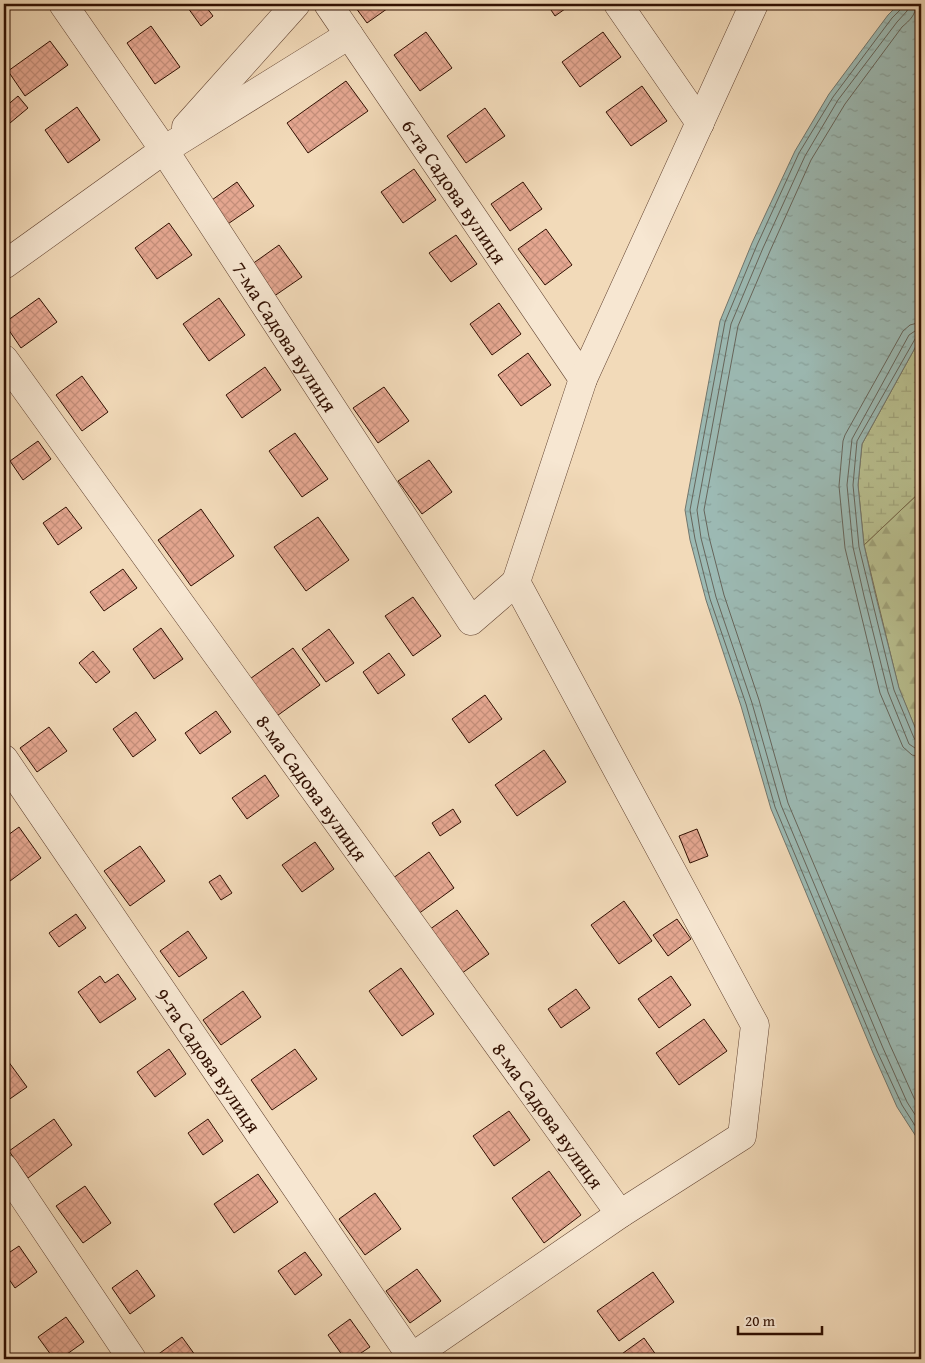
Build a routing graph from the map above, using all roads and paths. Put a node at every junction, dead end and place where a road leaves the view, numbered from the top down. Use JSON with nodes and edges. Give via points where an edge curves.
{"nodes":[{"id":1,"x":63,"y":4,"type":"edge"},
{"id":2,"x":296,"y":4,"type":"edge"},
{"id":3,"x":328,"y":4,"type":"edge"},
{"id":4,"x":618,"y":4,"type":"edge"},
{"id":5,"x":754,"y":4,"type":"edge"},
{"id":6,"x":349,"y":35,"type":"junction"},
{"id":7,"x":700,"y":123,"type":"junction"},
{"id":8,"x":164,"y":150,"type":"junction"},
{"id":9,"x":4,"y":265,"type":"edge"},
{"id":10,"x":4,"y":359,"type":"edge"},
{"id":11,"x":583,"y":379,"type":"junction"},
{"id":12,"x":516,"y":582,"type":"junction"},
{"id":13,"x":4,"y":759,"type":"edge"},
{"id":14,"x":4,"y":1168,"type":"edge"},
{"id":15,"x":620,"y":1214,"type":"junction"},
{"id":16,"x":411,"y":1358,"type":"edge"},
{"id":17,"x":132,"y":1359,"type":"edge"}],
"edges":[{"from":1,"to":8,"type":"street","name":"7-ма Садова вулиця"},
{"from":2,"to":8,"type":"street"},
{"from":3,"to":6,"type":"street","name":"6-та Садова вулиця"},
{"from":4,"to":7,"type":"street"},
{"from":5,"to":7,"type":"street"},
{"from":6,"to":8,"type":"street"},
{"from":6,"to":11,"type":"street","name":"6-та Садова вулиця"},
{"from":7,"to":11,"type":"street"},
{"from":8,"to":9,"type":"street"},
{"from":8,"to":12,"type":"street","name":"7-ма Садова вулиця","via":[[471,621]]},
{"from":10,"to":15,"type":"street","name":"8-ма Садова вулиця"},
{"from":11,"to":12,"type":"street"},
{"from":12,"to":15,"type":"street","via":[[755,1025],[742,1136]]},
{"from":13,"to":16,"type":"street","name":"9-та Садова вулиця"},
{"from":14,"to":17,"type":"street"},
{"from":15,"to":16,"type":"street"}]}
